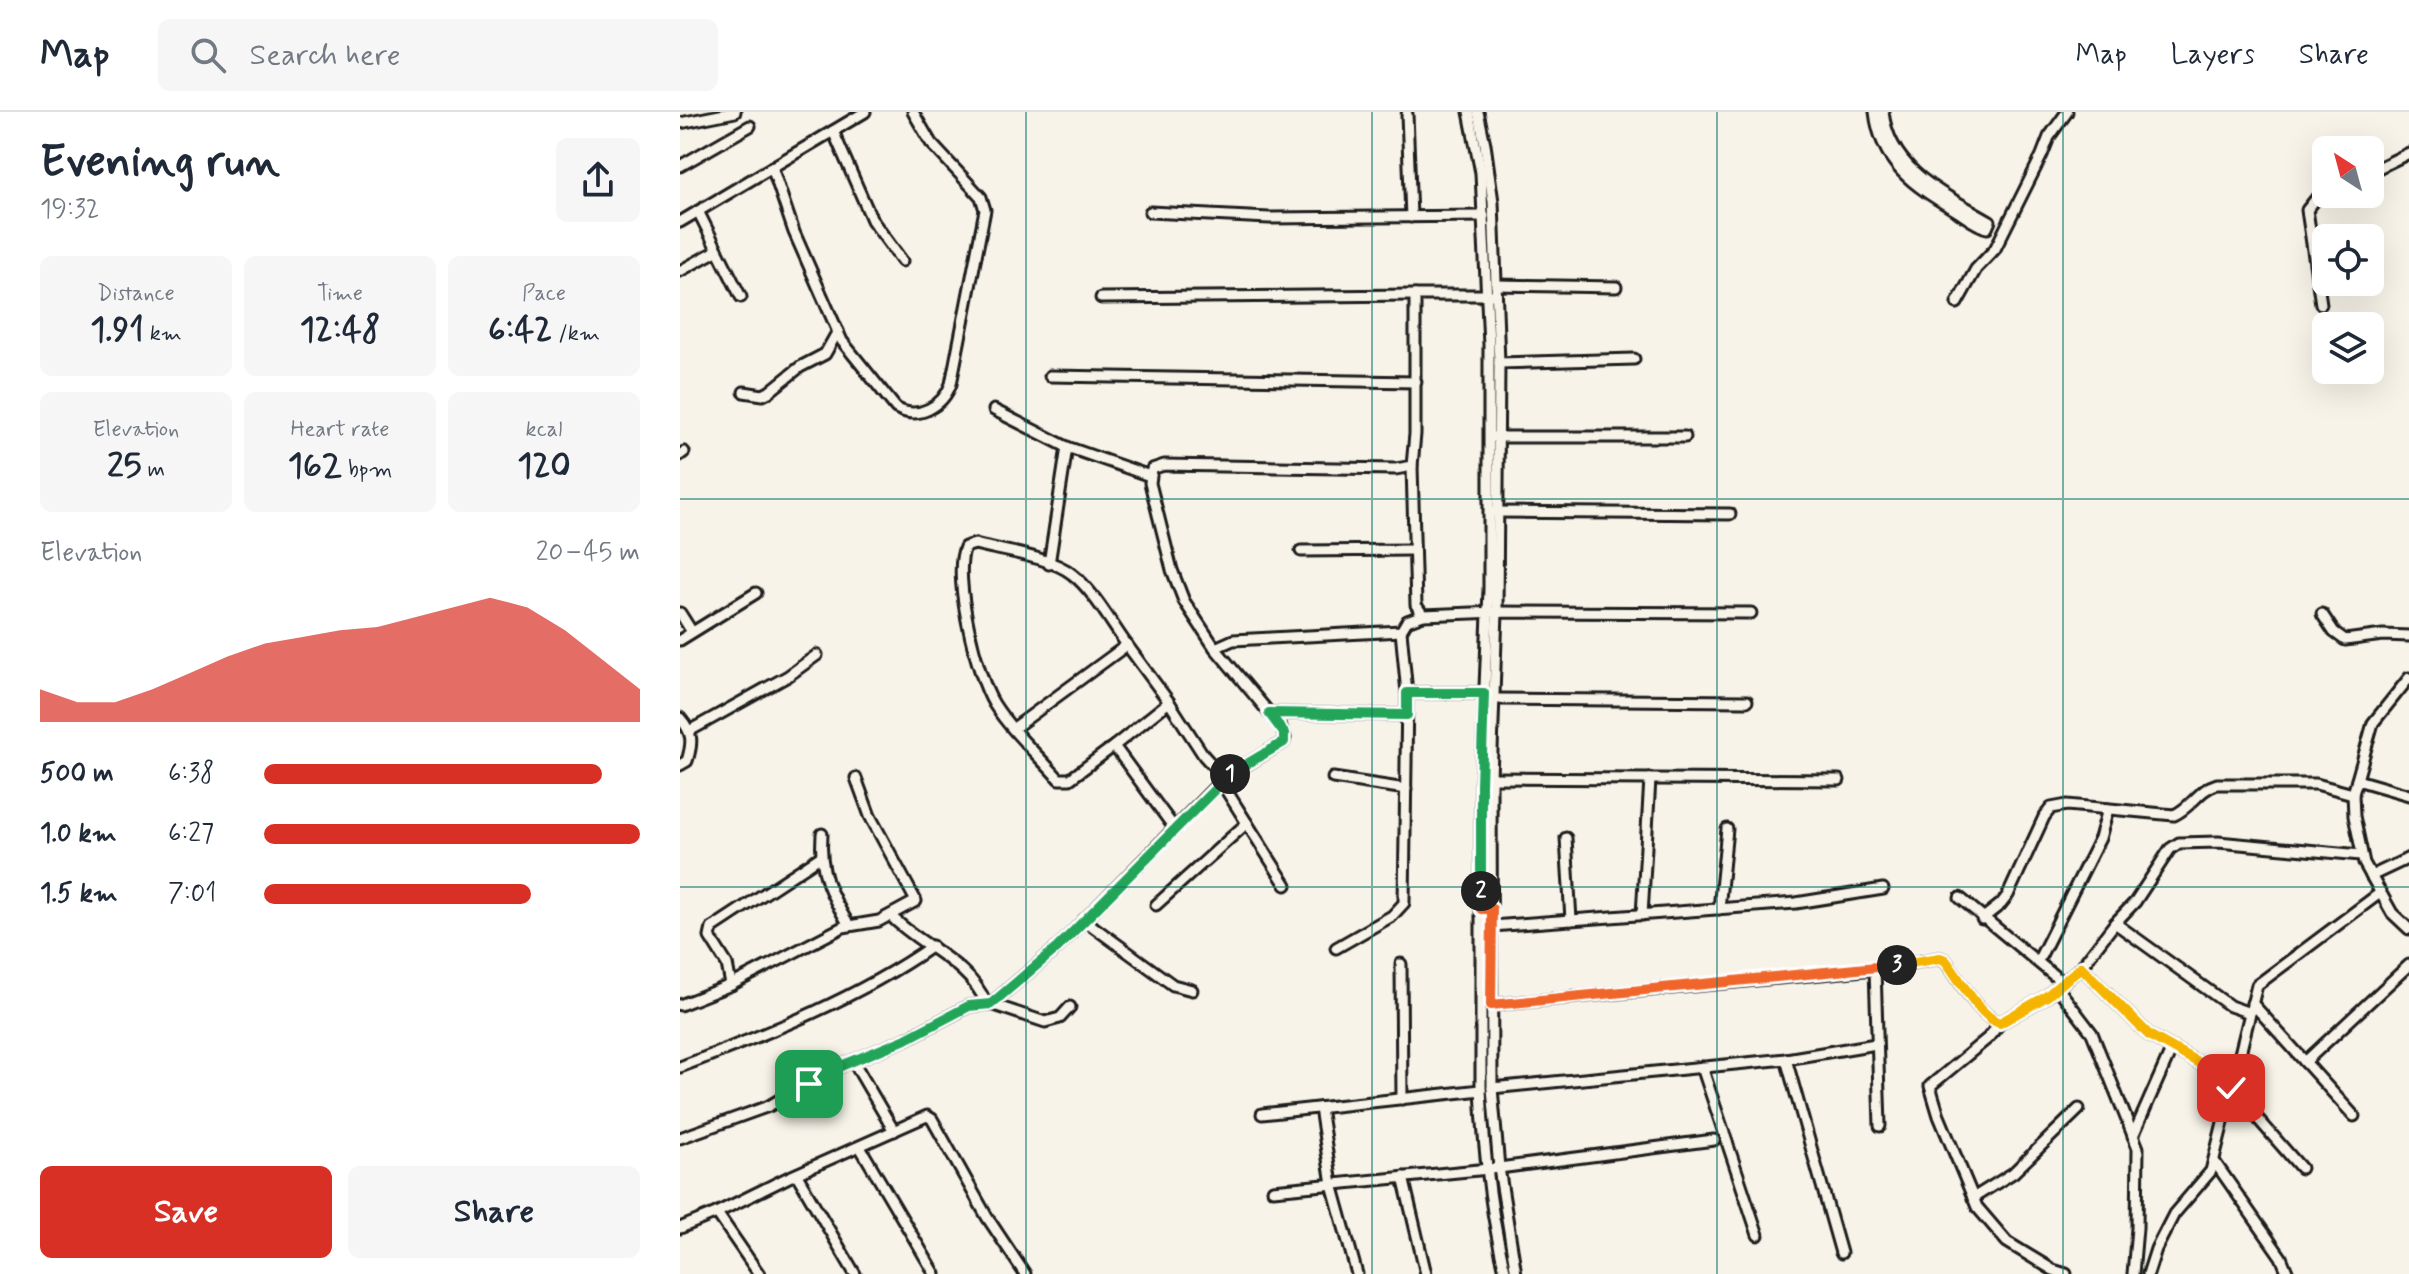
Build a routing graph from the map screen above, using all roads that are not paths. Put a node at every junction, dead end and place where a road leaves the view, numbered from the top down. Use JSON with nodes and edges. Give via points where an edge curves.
{"nodes":[{"id":1,"x":735,"y":112,"type":"edge"},
{"id":2,"x":865,"y":112,"type":"edge"},
{"id":3,"x":913,"y":112,"type":"edge"},
{"id":4,"x":1469,"y":112,"type":"edge"},
{"id":5,"x":1478,"y":112,"type":"edge"},
{"id":6,"x":1875,"y":112,"type":"edge"},
{"id":7,"x":2067,"y":112,"type":"edge"},
{"id":8,"x":1407,"y":114,"type":"edge"},
{"id":9,"x":1881,"y":119,"type":"edge"},
{"id":10,"x":680,"y":123,"type":"edge"},
{"id":11,"x":750,"y":126,"type":"dead end"},
{"id":12,"x":833,"y":131,"type":"junction"},
{"id":13,"x":2409,"y":153,"type":"edge"},
{"id":14,"x":682,"y":163,"type":"edge"},
{"id":15,"x":2384,"y":165,"type":"edge"},
{"id":16,"x":772,"y":167,"type":"junction"},
{"id":17,"x":1932,"y":192,"type":"junction"},
{"id":18,"x":2312,"y":204,"type":"edge"},
{"id":19,"x":698,"y":211,"type":"junction"},
{"id":20,"x":1150,"y":212,"type":"dead end"},
{"id":21,"x":1484,"y":216,"type":"junction"},
{"id":22,"x":1411,"y":217,"type":"junction"},
{"id":23,"x":680,"y":222,"type":"edge"},
{"id":24,"x":716,"y":251,"type":"junction"},
{"id":25,"x":902,"y":261,"type":"dead end"},
{"id":26,"x":680,"y":271,"type":"edge"},
{"id":27,"x":1616,"y":287,"type":"dead end"},
{"id":28,"x":1493,"y":292,"type":"junction"},
{"id":29,"x":1415,"y":295,"type":"junction"},
{"id":30,"x":741,"y":297,"type":"dead end"},
{"id":31,"x":1101,"y":298,"type":"dead end"},
{"id":32,"x":1957,"y":303,"type":"dead end"},
{"id":33,"x":2321,"y":304,"type":"dead end"},
{"id":34,"x":838,"y":331,"type":"junction"},
{"id":35,"x":1634,"y":359,"type":"dead end"},
{"id":36,"x":1499,"y":363,"type":"junction"},
{"id":37,"x":1050,"y":376,"type":"dead end"},
{"id":38,"x":1416,"y":382,"type":"junction"},
{"id":39,"x":744,"y":392,"type":"dead end"},
{"id":40,"x":994,"y":410,"type":"dead end"},
{"id":41,"x":1685,"y":437,"type":"dead end"},
{"id":42,"x":1493,"y":438,"type":"junction"},
{"id":43,"x":1067,"y":447,"type":"junction"},
{"id":44,"x":1412,"y":466,"type":"junction"},
{"id":45,"x":1150,"y":476,"type":"junction"},
{"id":46,"x":1493,"y":512,"type":"junction"},
{"id":47,"x":1730,"y":514,"type":"dead end"},
{"id":48,"x":1413,"y":550,"type":"junction"},
{"id":49,"x":1301,"y":551,"type":"dead end"},
{"id":50,"x":1049,"y":564,"type":"junction"},
{"id":51,"x":756,"y":593,"type":"dead end"},
{"id":52,"x":680,"y":613,"type":"edge"},
{"id":53,"x":1492,"y":613,"type":"junction"},
{"id":54,"x":1751,"y":613,"type":"dead end"},
{"id":55,"x":2322,"y":614,"type":"dead end"},
{"id":56,"x":1423,"y":615,"type":"junction"},
{"id":57,"x":1401,"y":631,"type":"junction"},
{"id":58,"x":692,"y":632,"type":"junction"},
{"id":59,"x":2409,"y":636,"type":"edge"},
{"id":60,"x":680,"y":640,"type":"edge"},
{"id":61,"x":1127,"y":645,"type":"junction"},
{"id":62,"x":1215,"y":648,"type":"junction"},
{"id":63,"x":817,"y":655,"type":"dead end"},
{"id":64,"x":2409,"y":678,"type":"edge"},
{"id":65,"x":1407,"y":693,"type":"junction"},
{"id":66,"x":1489,"y":696,"type":"junction"},
{"id":67,"x":1747,"y":701,"type":"dead end"},
{"id":68,"x":1169,"y":702,"type":"junction"},
{"id":69,"x":1269,"y":713,"type":"junction"},
{"id":70,"x":1407,"y":715,"type":"junction"},
{"id":71,"x":680,"y":718,"type":"edge"},
{"id":72,"x":1014,"y":728,"type":"junction"},
{"id":73,"x":691,"y":730,"type":"junction"},
{"id":74,"x":1114,"y":746,"type":"junction"},
{"id":75,"x":680,"y":765,"type":"edge"},
{"id":76,"x":856,"y":778,"type":"dead end"},
{"id":77,"x":1333,"y":778,"type":"dead end"},
{"id":78,"x":1491,"y":778,"type":"junction"},
{"id":79,"x":1650,"y":779,"type":"junction"},
{"id":80,"x":1222,"y":780,"type":"junction"},
{"id":81,"x":1839,"y":780,"type":"dead end"},
{"id":82,"x":2357,"y":780,"type":"junction"},
{"id":83,"x":1406,"y":789,"type":"junction"},
{"id":84,"x":2353,"y":794,"type":"junction"},
{"id":85,"x":2409,"y":795,"type":"edge"},
{"id":86,"x":2108,"y":809,"type":"junction"},
{"id":87,"x":1247,"y":823,"type":"junction"},
{"id":88,"x":1175,"y":829,"type":"junction"},
{"id":89,"x":1727,"y":829,"type":"dead end"},
{"id":90,"x":822,"y":834,"type":"dead end"},
{"id":91,"x":1566,"y":838,"type":"dead end"},
{"id":92,"x":2361,"y":855,"type":"junction"},
{"id":93,"x":820,"y":857,"type":"junction"},
{"id":94,"x":2409,"y":858,"type":"edge"},
{"id":95,"x":2371,"y":876,"type":"junction"},
{"id":96,"x":1286,"y":885,"type":"dead end"},
{"id":97,"x":1883,"y":889,"type":"dead end"},
{"id":98,"x":2380,"y":893,"type":"junction"},
{"id":99,"x":1960,"y":898,"type":"dead end"},
{"id":100,"x":1156,"y":905,"type":"dead end"},
{"id":101,"x":1487,"y":909,"type":"junction"},
{"id":102,"x":1719,"y":909,"type":"junction"},
{"id":103,"x":1642,"y":915,"type":"junction"},
{"id":104,"x":891,"y":916,"type":"junction"},
{"id":105,"x":1982,"y":919,"type":"junction"},
{"id":106,"x":1084,"y":920,"type":"junction"},
{"id":107,"x":1571,"y":920,"type":"junction"},
{"id":108,"x":2115,"y":923,"type":"junction"},
{"id":109,"x":849,"y":925,"type":"junction"},
{"id":110,"x":1492,"y":926,"type":"junction"},
{"id":111,"x":2409,"y":929,"type":"edge"},
{"id":112,"x":932,"y":946,"type":"junction"},
{"id":113,"x":1336,"y":948,"type":"dead end"},
{"id":114,"x":2038,"y":961,"type":"junction"},
{"id":115,"x":1401,"y":964,"type":"dead end"},
{"id":116,"x":2409,"y":965,"type":"edge"},
{"id":117,"x":2081,"y":967,"type":"junction"},
{"id":118,"x":1875,"y":969,"type":"junction"},
{"id":119,"x":731,"y":985,"type":"junction"},
{"id":120,"x":2060,"y":985,"type":"junction"},
{"id":121,"x":1192,"y":990,"type":"dead end"},
{"id":122,"x":988,"y":1003,"type":"junction"},
{"id":123,"x":680,"y":1005,"type":"edge"},
{"id":124,"x":1491,"y":1005,"type":"junction"},
{"id":125,"x":1070,"y":1007,"type":"dead end"},
{"id":126,"x":2251,"y":1008,"type":"junction"},
{"id":127,"x":2000,"y":1023,"type":"junction"},
{"id":128,"x":1876,"y":1044,"type":"junction"},
{"id":129,"x":1486,"y":1046,"type":"junction"},
{"id":130,"x":2172,"y":1048,"type":"junction"},
{"id":131,"x":1786,"y":1059,"type":"junction"},
{"id":132,"x":853,"y":1061,"type":"junction"},
{"id":133,"x":2305,"y":1062,"type":"junction"},
{"id":134,"x":680,"y":1067,"type":"edge"},
{"id":135,"x":1702,"y":1067,"type":"junction"},
{"id":136,"x":2232,"y":1085,"type":"junction"},
{"id":137,"x":1486,"y":1089,"type":"junction"},
{"id":138,"x":1402,"y":1099,"type":"junction"},
{"id":139,"x":1320,"y":1108,"type":"junction"},
{"id":140,"x":2079,"y":1109,"type":"dead end"},
{"id":141,"x":1262,"y":1114,"type":"dead end"},
{"id":142,"x":2354,"y":1116,"type":"dead end"},
{"id":143,"x":1880,"y":1126,"type":"dead end"},
{"id":144,"x":894,"y":1131,"type":"junction"},
{"id":145,"x":2133,"y":1136,"type":"junction"},
{"id":146,"x":680,"y":1138,"type":"edge"},
{"id":147,"x":1714,"y":1140,"type":"dead end"},
{"id":148,"x":860,"y":1147,"type":"junction"},
{"id":149,"x":2214,"y":1161,"type":"junction"},
{"id":150,"x":1494,"y":1168,"type":"junction"},
{"id":151,"x":2301,"y":1168,"type":"dead end"},
{"id":152,"x":797,"y":1175,"type":"junction"},
{"id":153,"x":1403,"y":1177,"type":"junction"},
{"id":154,"x":1332,"y":1184,"type":"junction"},
{"id":155,"x":1273,"y":1190,"type":"dead end"},
{"id":156,"x":1973,"y":1198,"type":"junction"},
{"id":157,"x":717,"y":1213,"type":"junction"},
{"id":158,"x":681,"y":1227,"type":"edge"},
{"id":159,"x":1758,"y":1235,"type":"dead end"},
{"id":160,"x":1505,"y":1247,"type":"junction"},
{"id":161,"x":1841,"y":1253,"type":"dead end"},
{"id":162,"x":759,"y":1274,"type":"edge"},
{"id":163,"x":855,"y":1274,"type":"edge"},
{"id":164,"x":935,"y":1274,"type":"edge"},
{"id":165,"x":1025,"y":1274,"type":"edge"},
{"id":166,"x":1357,"y":1274,"type":"edge"},
{"id":167,"x":1426,"y":1274,"type":"edge"},
{"id":168,"x":1506,"y":1274,"type":"edge"},
{"id":169,"x":1516,"y":1274,"type":"edge"},
{"id":170,"x":2066,"y":1274,"type":"edge"},
{"id":171,"x":2133,"y":1274,"type":"edge"},
{"id":172,"x":2148,"y":1274,"type":"edge"},
{"id":173,"x":2288,"y":1274,"type":"edge"}],
"edges":[{"from":1,"to":10,"type":"street"},
{"from":2,"to":12,"type":"street"},
{"from":3,"to":34,"type":"street","via":[[931,143],[981,197],[985,210],[947,394],[931,408],[900,411],[860,366]]},
{"from":4,"to":21,"type":"street"},
{"from":5,"to":28,"type":"street","via":[[1493,202]]},
{"from":6,"to":9,"type":"street"},
{"from":7,"to":32,"type":"street","via":[[2049,137],[1995,249],[1976,269]]},
{"from":8,"to":22,"type":"street"},
{"from":9,"to":17,"type":"street","via":[[1881,140],[1903,169]]},
{"from":11,"to":14,"type":"street"},
{"from":12,"to":16,"type":"street"},
{"from":12,"to":25,"type":"street","via":[[872,220]]},
{"from":13,"to":15,"type":"street"},
{"from":16,"to":19,"type":"street"},
{"from":16,"to":34,"type":"street"},
{"from":17,"to":17,"type":"street","via":[[1990,221],[1989,226],[1986,229]]},
{"from":18,"to":33,"type":"street","via":[[2307,210]]},
{"from":19,"to":23,"type":"street"},
{"from":19,"to":24,"type":"street"},
{"from":20,"to":22,"type":"street"},
{"from":21,"to":22,"type":"street"},
{"from":21,"to":28,"type":"street"},
{"from":24,"to":26,"type":"street"},
{"from":24,"to":30,"type":"street"},
{"from":27,"to":28,"type":"street"},
{"from":28,"to":29,"type":"street"},
{"from":28,"to":36,"type":"street"},
{"from":28,"to":42,"type":"street"},
{"from":29,"to":31,"type":"street"},
{"from":29,"to":38,"type":"street"},
{"from":34,"to":39,"type":"street","via":[[825,354],[769,392]]},
{"from":35,"to":36,"type":"street"},
{"from":36,"to":42,"type":"street"},
{"from":37,"to":38,"type":"street"},
{"from":38,"to":44,"type":"street"},
{"from":40,"to":43,"type":"street"},
{"from":41,"to":42,"type":"street"},
{"from":42,"to":46,"type":"street"},
{"from":43,"to":45,"type":"street"},
{"from":43,"to":50,"type":"street"},
{"from":44,"to":45,"type":"street","via":[[1164,465],[1152,469]]},
{"from":44,"to":48,"type":"street"},
{"from":45,"to":62,"type":"street","via":[[1172,570],[1184,601]]},
{"from":46,"to":47,"type":"street"},
{"from":46,"to":53,"type":"street"},
{"from":48,"to":49,"type":"street"},
{"from":48,"to":56,"type":"street","via":[[1416,605]]},
{"from":50,"to":61,"type":"street","via":[[1078,580]]},
{"from":50,"to":72,"type":"street","via":[[975,544],[962,553],[964,608],[988,691]]},
{"from":51,"to":58,"type":"street"},
{"from":52,"to":58,"type":"street"},
{"from":53,"to":54,"type":"street"},
{"from":53,"to":56,"type":"street"},
{"from":53,"to":66,"type":"street"},
{"from":55,"to":59,"type":"street","via":[[2340,639]]},
{"from":56,"to":57,"type":"street","via":[[1407,621]]},
{"from":57,"to":62,"type":"street","via":[[1233,640]]},
{"from":57,"to":65,"type":"street"},
{"from":58,"to":60,"type":"street"},
{"from":61,"to":68,"type":"street"},
{"from":61,"to":72,"type":"street"},
{"from":62,"to":69,"type":"street"},
{"from":63,"to":73,"type":"street"},
{"from":64,"to":82,"type":"street","via":[[2373,723]]},
{"from":65,"to":66,"type":"street"},
{"from":65,"to":70,"type":"street"},
{"from":66,"to":67,"type":"street"},
{"from":66,"to":78,"type":"street"},
{"from":66,"to":101,"type":"street","via":[[1481,785]]},
{"from":68,"to":74,"type":"street"},
{"from":68,"to":80,"type":"street"},
{"from":69,"to":70,"type":"street"},
{"from":69,"to":80,"type":"street","via":[[1284,733],[1284,742]]},
{"from":70,"to":83,"type":"street"},
{"from":71,"to":73,"type":"street"},
{"from":72,"to":74,"type":"street","via":[[1064,781]]},
{"from":73,"to":75,"type":"street","via":[[687,761]]},
{"from":74,"to":88,"type":"street"},
{"from":76,"to":104,"type":"street","via":[[870,816],[916,901]]},
{"from":77,"to":83,"type":"street"},
{"from":78,"to":79,"type":"street"},
{"from":78,"to":101,"type":"street"},
{"from":79,"to":81,"type":"street"},
{"from":79,"to":103,"type":"street"},
{"from":80,"to":87,"type":"street"},
{"from":80,"to":88,"type":"street"},
{"from":82,"to":84,"type":"street"},
{"from":82,"to":85,"type":"street"},
{"from":83,"to":113,"type":"street","via":[[1404,903],[1392,916]]},
{"from":84,"to":86,"type":"street","via":[[2316,784],[2217,784],[2174,815]]},
{"from":84,"to":92,"type":"street"},
{"from":86,"to":105,"type":"street","via":[[2051,808],[2008,895]]},
{"from":86,"to":114,"type":"street","via":[[2100,838]]},
{"from":87,"to":96,"type":"street"},
{"from":87,"to":100,"type":"street"},
{"from":88,"to":106,"type":"street"},
{"from":89,"to":102,"type":"street"},
{"from":90,"to":93,"type":"street"},
{"from":91,"to":107,"type":"street"},
{"from":92,"to":95,"type":"street"},
{"from":92,"to":108,"type":"street","via":[[2179,843]]},
{"from":93,"to":109,"type":"street","via":[[830,894]]},
{"from":93,"to":119,"type":"street","via":[[712,928],[710,937],[727,964]]},
{"from":94,"to":95,"type":"street"},
{"from":95,"to":98,"type":"street"},
{"from":97,"to":102,"type":"street"},
{"from":98,"to":111,"type":"street"},
{"from":98,"to":126,"type":"street","via":[[2257,985]]},
{"from":99,"to":105,"type":"street"},
{"from":101,"to":110,"type":"street"},
{"from":101,"to":129,"type":"street"},
{"from":102,"to":103,"type":"street"},
{"from":103,"to":107,"type":"street"},
{"from":104,"to":109,"type":"street"},
{"from":104,"to":112,"type":"street"},
{"from":105,"to":114,"type":"street"},
{"from":106,"to":121,"type":"street","via":[[1173,985]]},
{"from":106,"to":122,"type":"street"},
{"from":107,"to":110,"type":"street"},
{"from":108,"to":117,"type":"street"},
{"from":108,"to":126,"type":"street","via":[[2230,1006]]},
{"from":109,"to":119,"type":"street"},
{"from":110,"to":124,"type":"street"},
{"from":112,"to":122,"type":"street"},
{"from":112,"to":134,"type":"street","via":[[853,995]]},
{"from":114,"to":120,"type":"street"},
{"from":115,"to":138,"type":"street"},
{"from":116,"to":133,"type":"street"},
{"from":117,"to":120,"type":"street"},
{"from":117,"to":130,"type":"street","via":[[2149,1035]]},
{"from":118,"to":124,"type":"street"},
{"from":118,"to":127,"type":"street","via":[[1945,960],[1981,1010]]},
{"from":118,"to":128,"type":"street"},
{"from":119,"to":123,"type":"street"},
{"from":120,"to":127,"type":"street"},
{"from":120,"to":145,"type":"street","via":[[2092,1033]]},
{"from":122,"to":125,"type":"street","via":[[1045,1022],[1060,1018]]},
{"from":122,"to":132,"type":"street","via":[[969,1006]]},
{"from":124,"to":129,"type":"street"},
{"from":126,"to":133,"type":"street"},
{"from":126,"to":136,"type":"street"},
{"from":127,"to":156,"type":"street","via":[[1930,1086]]},
{"from":128,"to":131,"type":"street"},
{"from":128,"to":143,"type":"street"},
{"from":129,"to":137,"type":"street"},
{"from":130,"to":136,"type":"street"},
{"from":130,"to":145,"type":"street"},
{"from":131,"to":135,"type":"street"},
{"from":131,"to":161,"type":"street"},
{"from":132,"to":144,"type":"street"},
{"from":132,"to":146,"type":"street","via":[[769,1106]]},
{"from":133,"to":142,"type":"street"},
{"from":135,"to":137,"type":"street"},
{"from":135,"to":159,"type":"street"},
{"from":136,"to":149,"type":"street"},
{"from":136,"to":151,"type":"street"},
{"from":137,"to":138,"type":"street"},
{"from":137,"to":150,"type":"street"},
{"from":138,"to":139,"type":"street"},
{"from":139,"to":141,"type":"street"},
{"from":139,"to":154,"type":"street"},
{"from":140,"to":156,"type":"street","via":[[2013,1173]]},
{"from":144,"to":148,"type":"street"},
{"from":144,"to":165,"type":"street","via":[[923,1116],[932,1119]]},
{"from":145,"to":171,"type":"street","via":[[2138,1148]]},
{"from":147,"to":150,"type":"street"},
{"from":148,"to":152,"type":"street"},
{"from":148,"to":164,"type":"street"},
{"from":149,"to":172,"type":"street","via":[[2174,1214]]},
{"from":149,"to":173,"type":"street"},
{"from":150,"to":153,"type":"street"},
{"from":150,"to":160,"type":"street"},
{"from":152,"to":157,"type":"street"},
{"from":152,"to":163,"type":"street"},
{"from":153,"to":154,"type":"street"},
{"from":153,"to":167,"type":"street"},
{"from":154,"to":155,"type":"street"},
{"from":154,"to":166,"type":"street"},
{"from":156,"to":170,"type":"street","via":[[2007,1242]]},
{"from":157,"to":158,"type":"street"},
{"from":157,"to":162,"type":"street"},
{"from":160,"to":168,"type":"street"},
{"from":160,"to":169,"type":"street"}]}
